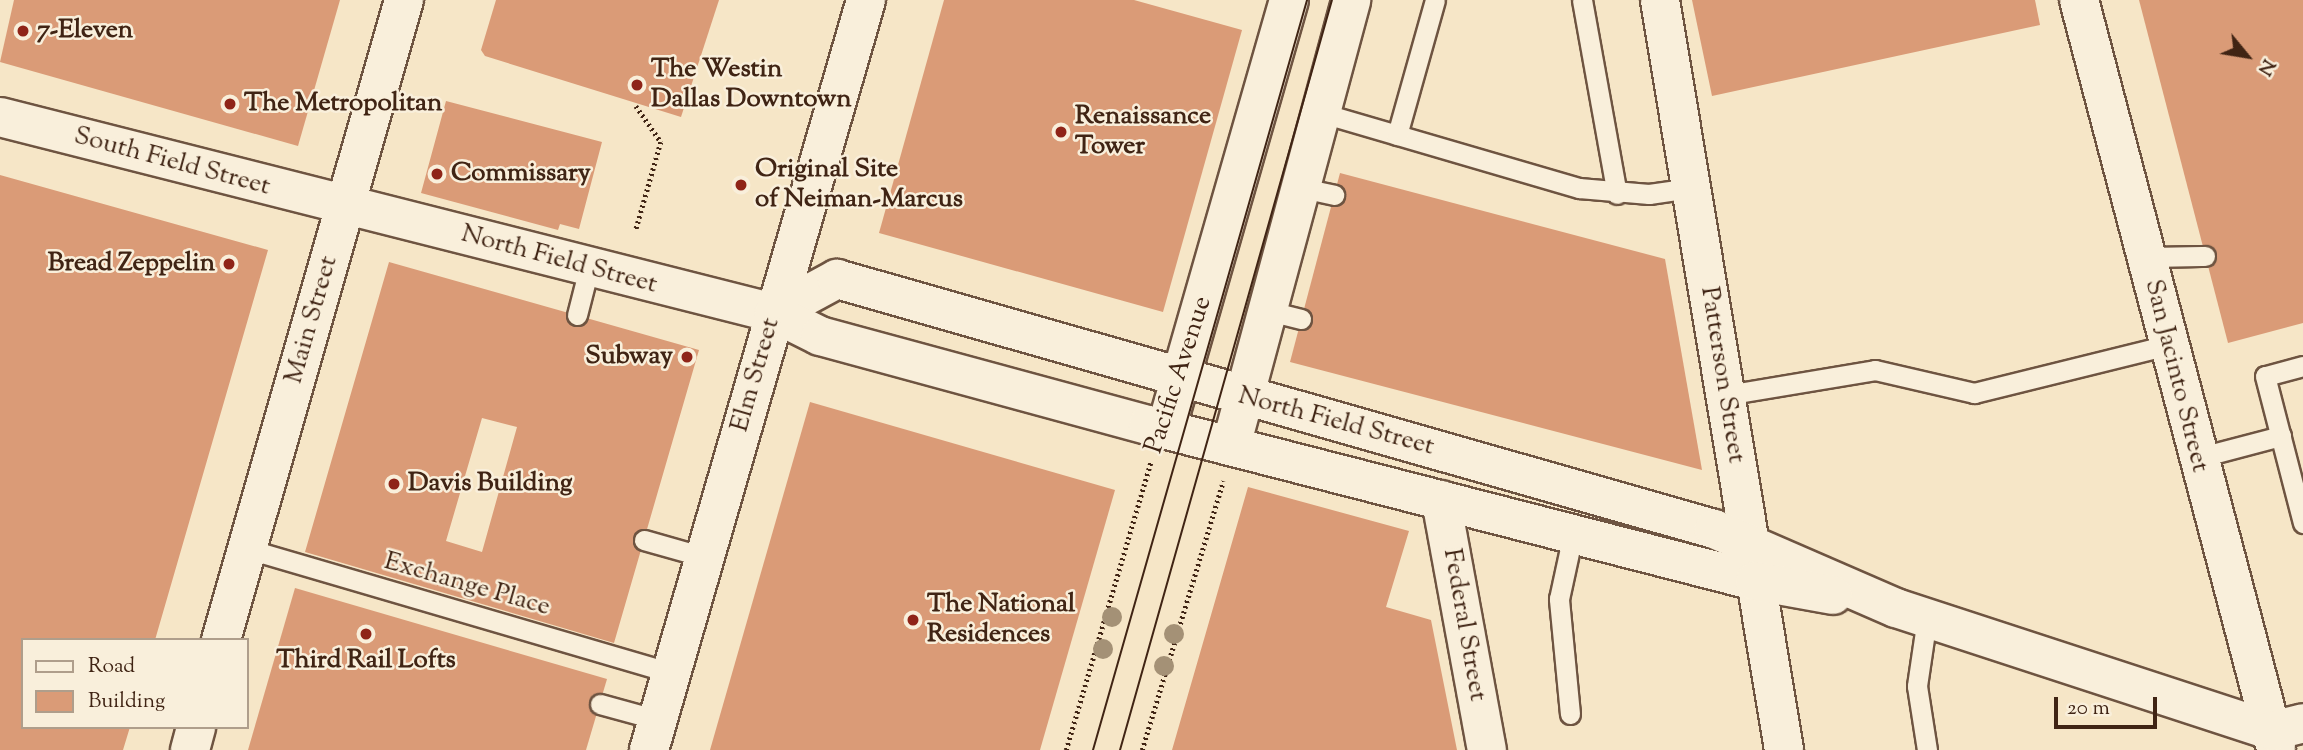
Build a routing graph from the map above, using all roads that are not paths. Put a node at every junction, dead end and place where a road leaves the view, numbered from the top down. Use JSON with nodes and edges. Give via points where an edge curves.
{"nodes":[{"id":1,"x":404,"y":0,"type":"edge"},
{"id":2,"x":866,"y":0,"type":"edge"},
{"id":3,"x":1289,"y":0,"type":"edge"},
{"id":4,"x":1352,"y":0,"type":"edge"},
{"id":5,"x":1435,"y":0,"type":"edge"},
{"id":6,"x":1582,"y":0,"type":"edge"},
{"id":7,"x":1660,"y":0,"type":"edge"},
{"id":8,"x":2079,"y":0,"type":"edge"},
{"id":9,"x":1322,"y":113,"type":"junction"},
{"id":10,"x":0,"y":117,"type":"edge"},
{"id":11,"x":1397,"y":135,"type":"junction"},
{"id":12,"x":1688,"y":173,"type":"junction"},
{"id":13,"x":1617,"y":194,"type":"junction"},
{"id":14,"x":345,"y":206,"type":"junction"},
{"id":15,"x":2205,"y":256,"type":"dead end"},
{"id":16,"x":2146,"y":257,"type":"junction"},
{"id":17,"x":589,"y":268,"type":"junction"},
{"id":18,"x":774,"y":313,"type":"junction"},
{"id":19,"x":577,"y":315,"type":"dead end"},
{"id":20,"x":2168,"y":345,"type":"junction"},
{"id":21,"x":2303,"y":366,"type":"edge"},
{"id":22,"x":1180,"y":380,"type":"junction"},
{"id":23,"x":1727,"y":395,"type":"junction"},
{"id":24,"x":1244,"y":398,"type":"junction"},
{"id":25,"x":1166,"y":429,"type":"junction"},
{"id":26,"x":2281,"y":436,"type":"junction"},
{"id":27,"x":1231,"y":446,"type":"junction"},
{"id":28,"x":2295,"y":455,"type":"edge"},
{"id":29,"x":2197,"y":458,"type":"junction"},
{"id":30,"x":1441,"y":500,"type":"junction"},
{"id":31,"x":2303,"y":523,"type":"edge"},
{"id":32,"x":1573,"y":534,"type":"junction"},
{"id":33,"x":644,"y":540,"type":"dead end"},
{"id":34,"x":1749,"y":540,"type":"junction"},
{"id":35,"x":248,"y":549,"type":"junction"},
{"id":36,"x":704,"y":557,"type":"junction"},
{"id":37,"x":1755,"y":581,"type":"junction"},
{"id":38,"x":1912,"y":613,"type":"junction"},
{"id":39,"x":222,"y":638,"type":"edge"},
{"id":40,"x":671,"y":673,"type":"junction"},
{"id":41,"x":600,"y":704,"type":"dead end"},
{"id":42,"x":1570,"y":714,"type":"dead end"},
{"id":43,"x":195,"y":729,"type":"edge"},
{"id":44,"x":654,"y":735,"type":"edge"},
{"id":45,"x":2284,"y":735,"type":"edge"},
{"id":46,"x":190,"y":750,"type":"edge"},
{"id":47,"x":1487,"y":750,"type":"edge"},
{"id":48,"x":1784,"y":750,"type":"edge"},
{"id":49,"x":1927,"y":750,"type":"edge"}],
"edges":[{"from":1,"to":14,"type":"street","name":"Main Street"},
{"from":2,"to":18,"type":"street","name":"Elm Street"},
{"from":3,"to":22,"type":"street","name":"Pacific Avenue"},
{"from":4,"to":9,"type":"street"},
{"from":5,"to":11,"type":"lane"},
{"from":6,"to":13,"type":"lane"},
{"from":7,"to":12,"type":"street","name":"Patterson Street"},
{"from":8,"to":16,"type":"street","name":"San Jacinto Street"},
{"from":9,"to":11,"type":"lane"},
{"from":9,"to":24,"type":"street","via":[[1318,192],[1285,315]]},
{"from":10,"to":14,"type":"street","name":"South Field Street"},
{"from":11,"to":13,"type":"lane"},
{"from":12,"to":13,"type":"lane"},
{"from":12,"to":23,"type":"street","name":"Patterson Street"},
{"from":14,"to":17,"type":"street","name":"North Field Street"},
{"from":14,"to":35,"type":"street","name":"Main Street"},
{"from":15,"to":16,"type":"lane"},
{"from":16,"to":20,"type":"street","name":"San Jacinto Street"},
{"from":17,"to":18,"type":"street","name":"North Field Street"},
{"from":17,"to":19,"type":"lane"},
{"from":18,"to":22,"type":"street","name":"North Field Street","via":[[837,279]]},
{"from":18,"to":25,"type":"street","name":"North Field Street","via":[[820,336]]},
{"from":18,"to":36,"type":"street","name":"Elm Street"},
{"from":20,"to":23,"type":"lane","via":[[1974,393],[1864,370]]},
{"from":20,"to":29,"type":"street","name":"San Jacinto Street"},
{"from":21,"to":26,"type":"lane","via":[[2265,376]]},
{"from":22,"to":24,"type":"street","name":"North Field Street"},
{"from":22,"to":25,"type":"street","name":"Pacific Avenue"},
{"from":23,"to":34,"type":"street","name":"Patterson Street"},
{"from":24,"to":27,"type":"street"},
{"from":24,"to":34,"type":"street","name":"North Field Street"},
{"from":25,"to":27,"type":"street","name":"North Field Street"},
{"from":26,"to":28,"type":"lane"},
{"from":26,"to":29,"type":"lane"},
{"from":27,"to":30,"type":"street","name":"North Field Street"},
{"from":28,"to":31,"type":"lane"},
{"from":29,"to":45,"type":"street","name":"San Jacinto Street"},
{"from":30,"to":32,"type":"street","name":"North Field Street"},
{"from":30,"to":47,"type":"street","name":"Federal Street"},
{"from":32,"to":37,"type":"street","name":"North Field Street"},
{"from":32,"to":42,"type":"lane","via":[[1559,598]]},
{"from":33,"to":36,"type":"lane"},
{"from":34,"to":37,"type":"street","name":"Patterson Street"},
{"from":34,"to":38,"type":"street","name":"North Field Street"},
{"from":35,"to":39,"type":"street","name":"Main Street"},
{"from":35,"to":40,"type":"lane","name":"Exchange Place"},
{"from":36,"to":40,"type":"street","name":"Elm Street"},
{"from":37,"to":38,"type":"street","name":"North Field Street"},
{"from":37,"to":48,"type":"street","name":"Patterson Street"},
{"from":38,"to":45,"type":"street","name":"North Field Street"},
{"from":38,"to":49,"type":"lane"},
{"from":40,"to":44,"type":"street","name":"Elm Street"},
{"from":41,"to":44,"type":"lane"},
{"from":43,"to":46,"type":"street"}]}
